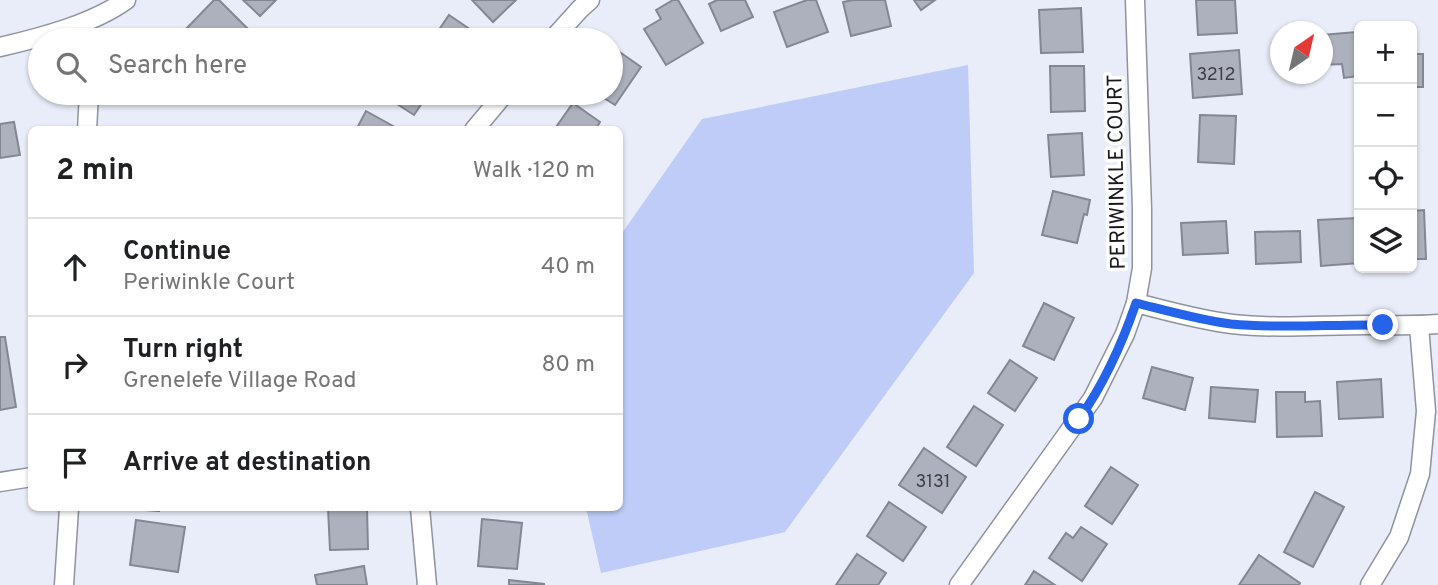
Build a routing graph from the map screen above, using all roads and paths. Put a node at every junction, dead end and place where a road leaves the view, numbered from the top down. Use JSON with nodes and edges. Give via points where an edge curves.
{"nodes":[{"id":1,"x":126,"y":0,"type":"edge"},
{"id":2,"x":590,"y":0,"type":"edge"},
{"id":3,"x":1135,"y":0,"type":"edge"},
{"id":4,"x":89,"y":21,"type":"junction"},
{"id":5,"x":65,"y":28,"type":"edge"},
{"id":6,"x":89,"y":28,"type":"edge"},
{"id":7,"x":563,"y":28,"type":"edge"},
{"id":8,"x":28,"y":39,"type":"edge"},
{"id":9,"x":0,"y":47,"type":"edge"},
{"id":10,"x":88,"y":105,"type":"edge"},
{"id":11,"x":495,"y":105,"type":"edge"},
{"id":12,"x":87,"y":126,"type":"edge"},
{"id":13,"x":477,"y":126,"type":"edge"},
{"id":14,"x":1136,"y":303,"type":"junction"},
{"id":15,"x":1438,"y":324,"type":"edge"},
{"id":16,"x":1419,"y":326,"type":"junction"},
{"id":17,"x":28,"y":478,"type":"edge"},
{"id":18,"x":0,"y":482,"type":"edge"},
{"id":19,"x":69,"y":511,"type":"edge"},
{"id":20,"x":420,"y":511,"type":"edge"},
{"id":21,"x":64,"y":585,"type":"edge"},
{"id":22,"x":427,"y":585,"type":"edge"},
{"id":23,"x":959,"y":585,"type":"edge"},
{"id":24,"x":1370,"y":585,"type":"edge"}],
"edges":[{"from":1,"to":4,"type":"street"},
{"from":2,"to":7,"type":"street"},
{"from":3,"to":14,"type":"street","name":"PERIWINKLE COURT","via":[[1142,209],[1142,268]]},
{"from":4,"to":5,"type":"street"},
{"from":4,"to":6,"type":"street"},
{"from":8,"to":9,"type":"street"},
{"from":10,"to":12,"type":"street"},
{"from":11,"to":13,"type":"street"},
{"from":14,"to":16,"type":"street","via":[[1234,324]]},
{"from":14,"to":23,"type":"street","name":"PERIWINKLE COURT","via":[[1093,398]]},
{"from":15,"to":16,"type":"street"},
{"from":16,"to":24,"type":"street","via":[[1426,411],[1420,474],[1399,537]]},
{"from":17,"to":18,"type":"street"},
{"from":19,"to":21,"type":"street"},
{"from":20,"to":22,"type":"street"}]}
